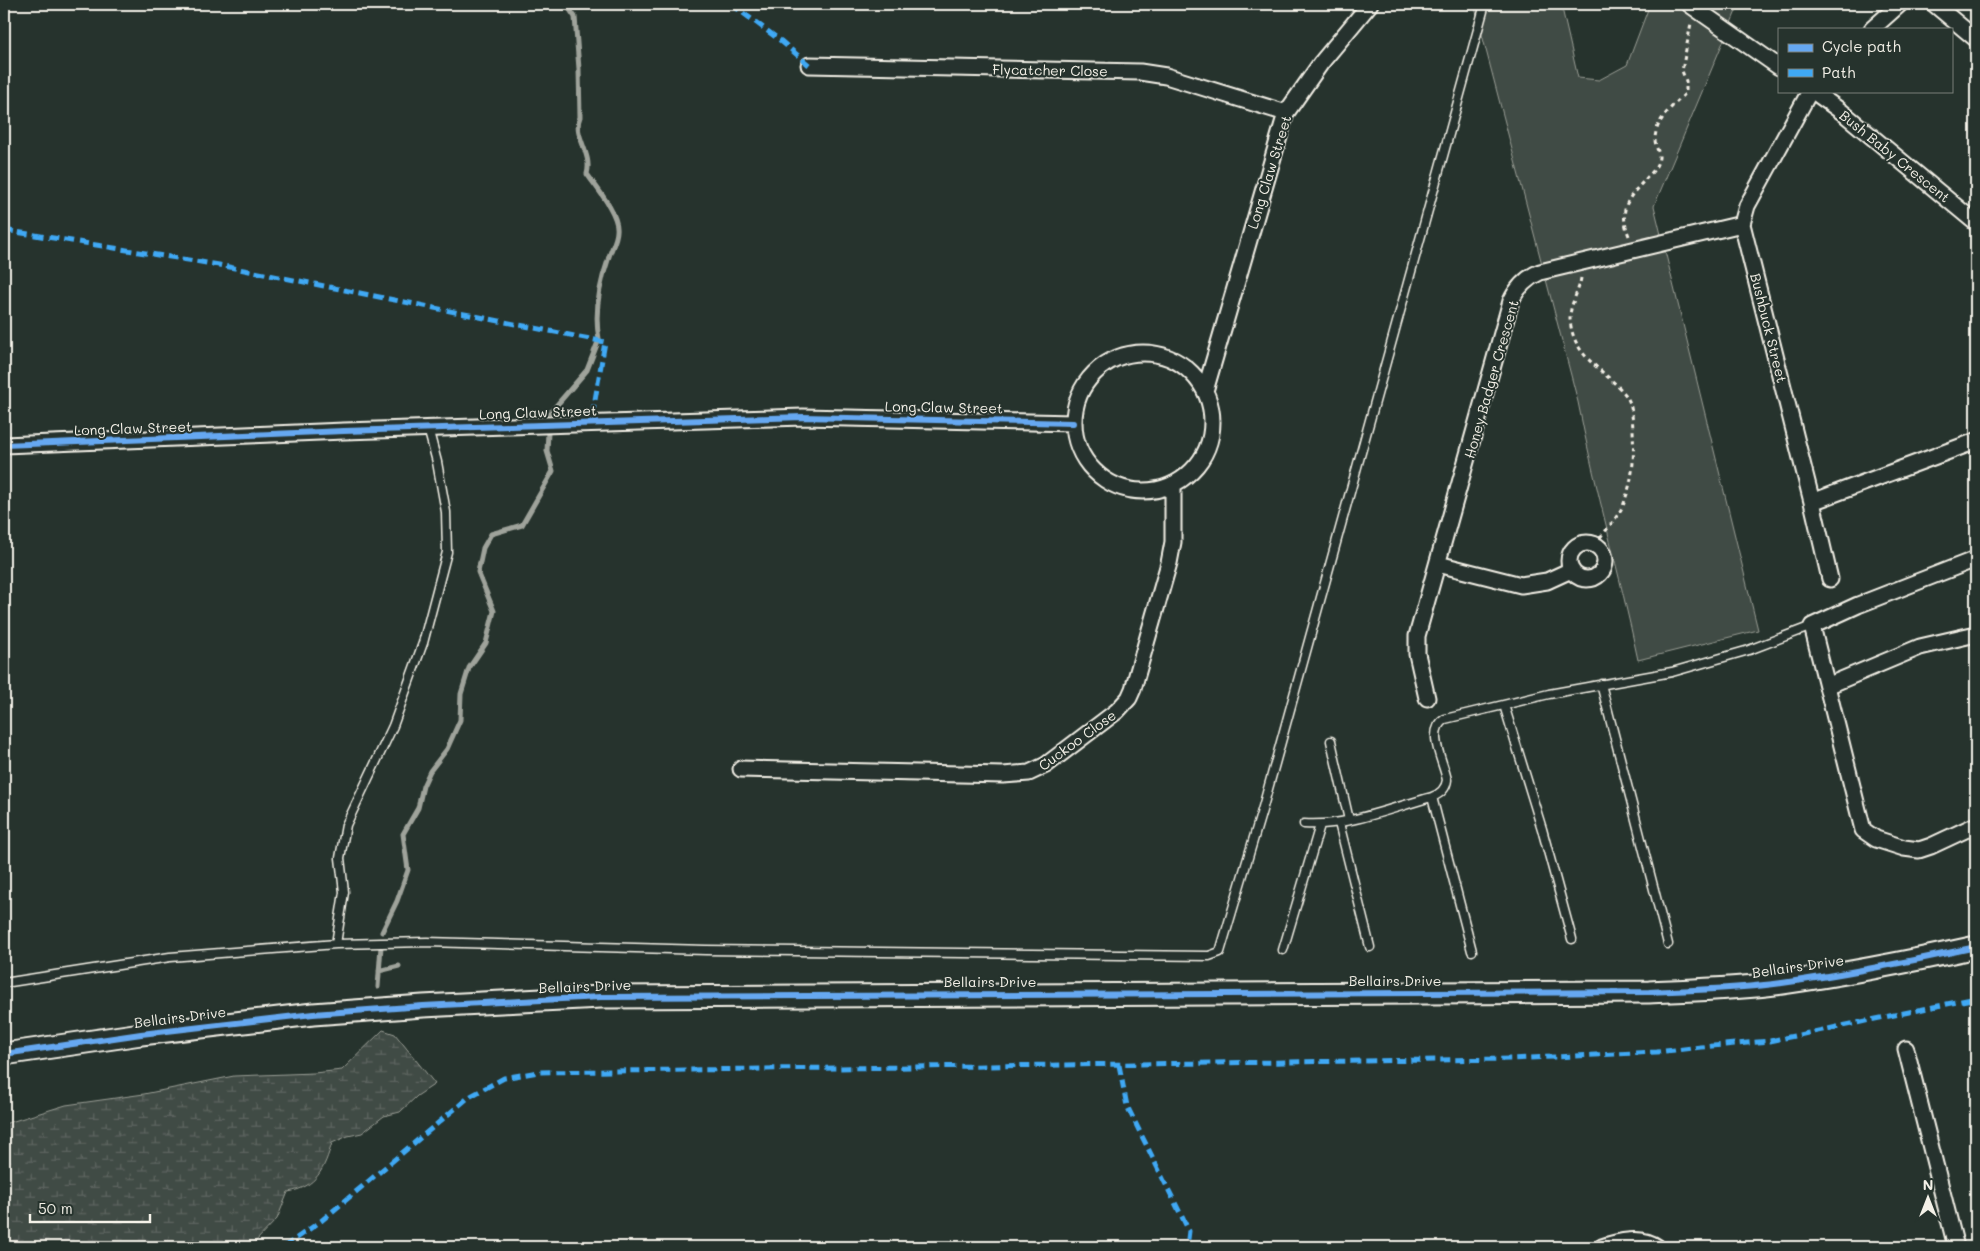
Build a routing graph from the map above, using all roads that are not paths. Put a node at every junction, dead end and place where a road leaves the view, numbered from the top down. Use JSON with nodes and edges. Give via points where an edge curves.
{"nodes":[{"id":1,"x":1370,"y":4,"type":"edge"},
{"id":2,"x":1485,"y":4,"type":"edge"},
{"id":3,"x":1900,"y":4,"type":"edge"},
{"id":4,"x":1934,"y":4,"type":"edge"},
{"id":5,"x":1691,"y":5,"type":"edge"},
{"id":6,"x":1873,"y":28,"type":"edge"},
{"id":7,"x":1976,"y":39,"type":"edge"},
{"id":8,"x":809,"y":65,"type":"dead end"},
{"id":9,"x":1778,"y":66,"type":"edge"},
{"id":10,"x":1811,"y":92,"type":"edge"},
{"id":11,"x":1813,"y":92,"type":"edge"},
{"id":12,"x":1286,"y":113,"type":"junction"},
{"id":13,"x":1976,"y":223,"type":"edge"},
{"id":14,"x":1742,"y":224,"type":"junction"},
{"id":15,"x":1205,"y":391,"type":"junction"},
{"id":16,"x":1074,"y":423,"type":"junction"},
{"id":17,"x":428,"y":428,"type":"junction"},
{"id":18,"x":1976,"y":441,"type":"edge"},
{"id":19,"x":4,"y":445,"type":"edge"},
{"id":20,"x":1173,"y":484,"type":"junction"},
{"id":21,"x":1812,"y":502,"type":"junction"},
{"id":22,"x":1976,"y":559,"type":"edge"},
{"id":23,"x":1438,"y":564,"type":"junction"},
{"id":24,"x":1572,"y":570,"type":"junction"},
{"id":25,"x":1830,"y":579,"type":"dead end"},
{"id":26,"x":1812,"y":626,"type":"junction"},
{"id":27,"x":1976,"y":634,"type":"edge"},
{"id":28,"x":1601,"y":684,"type":"junction"},
{"id":29,"x":1827,"y":686,"type":"junction"},
{"id":30,"x":1426,"y":698,"type":"dead end"},
{"id":31,"x":1504,"y":705,"type":"junction"},
{"id":32,"x":1330,"y":741,"type":"dead end"},
{"id":33,"x":741,"y":769,"type":"dead end"},
{"id":34,"x":1432,"y":797,"type":"junction"},
{"id":35,"x":1349,"y":820,"type":"junction"},
{"id":36,"x":1339,"y":823,"type":"junction"},
{"id":37,"x":1304,"y":824,"type":"dead end"},
{"id":38,"x":1976,"y":824,"type":"edge"},
{"id":39,"x":1320,"y":825,"type":"junction"},
{"id":40,"x":1572,"y":939,"type":"dead end"},
{"id":41,"x":336,"y":944,"type":"junction"},
{"id":42,"x":1668,"y":944,"type":"dead end"},
{"id":43,"x":1976,"y":946,"type":"edge"},
{"id":44,"x":1370,"y":947,"type":"dead end"},
{"id":45,"x":1283,"y":950,"type":"dead end"},
{"id":46,"x":1472,"y":951,"type":"dead end"},
{"id":47,"x":4,"y":983,"type":"edge"},
{"id":48,"x":1906,"y":1049,"type":"dead end"},
{"id":49,"x":4,"y":1054,"type":"edge"},
{"id":50,"x":1602,"y":1247,"type":"edge"},
{"id":51,"x":1657,"y":1247,"type":"edge"},
{"id":52,"x":1956,"y":1247,"type":"edge"}],
"edges":[{"from":1,"to":12,"type":"street","name":"Long Claw Street","via":[[1321,63]]},
{"from":2,"to":41,"type":"lane","via":[[1220,952],[1209,956],[706,950],[427,942]]},
{"from":3,"to":6,"type":"street"},
{"from":4,"to":7,"type":"street"},
{"from":5,"to":9,"type":"street"},
{"from":8,"to":12,"type":"street","name":"Flycatcher Close","via":[[1140,72],[1166,76]]},
{"from":10,"to":14,"type":"street","via":[[1750,199]]},
{"from":11,"to":13,"type":"street","name":"Bush Baby Crescent"},
{"from":12,"to":15,"type":"street","name":"Long Claw Street"},
{"from":14,"to":21,"type":"street","name":"Bushbuck Street"},
{"from":14,"to":23,"type":"street","name":"Honey Badger Crescent","via":[[1534,275],[1522,283],[1513,296]]},
{"from":15,"to":16,"type":"street","via":[[1191,373],[1172,360],[1150,354],[1126,355],[1105,364],[1088,380],[1077,400]]},
{"from":15,"to":20,"type":"street","via":[[1212,417],[1209,444],[1195,468]]},
{"from":16,"to":17,"type":"street","name":"Long Claw Street","via":[[803,417]]},
{"from":16,"to":20,"type":"street","via":[[1078,446],[1089,466],[1106,481],[1128,490],[1151,491]]},
{"from":17,"to":19,"type":"street","name":"Long Claw Street"},
{"from":17,"to":41,"type":"lane","via":[[446,512],[447,552],[423,643],[393,726],[346,825],[340,858],[344,892]]},
{"from":18,"to":21,"type":"street"},
{"from":20,"to":33,"type":"street","name":"Cuckoo Close","via":[[1173,542],[1169,563],[1129,698],[1046,765],[1029,773],[1003,775]]},
{"from":21,"to":25,"type":"street","name":"Bushbuck Street"},
{"from":22,"to":26,"type":"street"},
{"from":23,"to":24,"type":"street","via":[[1521,585],[1547,581]]},
{"from":23,"to":30,"type":"street","name":"Honey Badger Crescent","via":[[1417,636],[1417,654]]},
{"from":24,"to":24,"type":"street","via":[[1581,578],[1593,578],[1605,564],[1603,552],[1594,544],[1583,543],[1573,549],[1569,560]]},
{"from":26,"to":28,"type":"lane","via":[[1749,650],[1672,672]]},
{"from":26,"to":29,"type":"street"},
{"from":27,"to":29,"type":"street","via":[[1920,647]]},
{"from":28,"to":31,"type":"lane"},
{"from":28,"to":42,"type":"lane"},
{"from":29,"to":38,"type":"street","via":[[1861,826],[1866,834],[1919,850]]},
{"from":31,"to":34,"type":"lane","via":[[1446,718],[1439,723],[1435,734],[1446,784]]},
{"from":31,"to":40,"type":"lane"},
{"from":32,"to":35,"type":"lane"},
{"from":34,"to":35,"type":"lane"},
{"from":34,"to":46,"type":"lane"},
{"from":35,"to":36,"type":"lane"},
{"from":36,"to":39,"type":"lane"},
{"from":36,"to":44,"type":"lane"},
{"from":37,"to":39,"type":"lane"},
{"from":39,"to":45,"type":"lane"},
{"from":41,"to":47,"type":"lane","via":[[170,957]]},
{"from":43,"to":49,"type":"street","name":"Bellairs Drive","via":[[1855,971],[1780,983],[1709,989],[1648,992],[601,997],[313,1014]]},
{"from":48,"to":52,"type":"street"},
{"from":50,"to":51,"type":"street","via":[[1631,1241]]}]}
